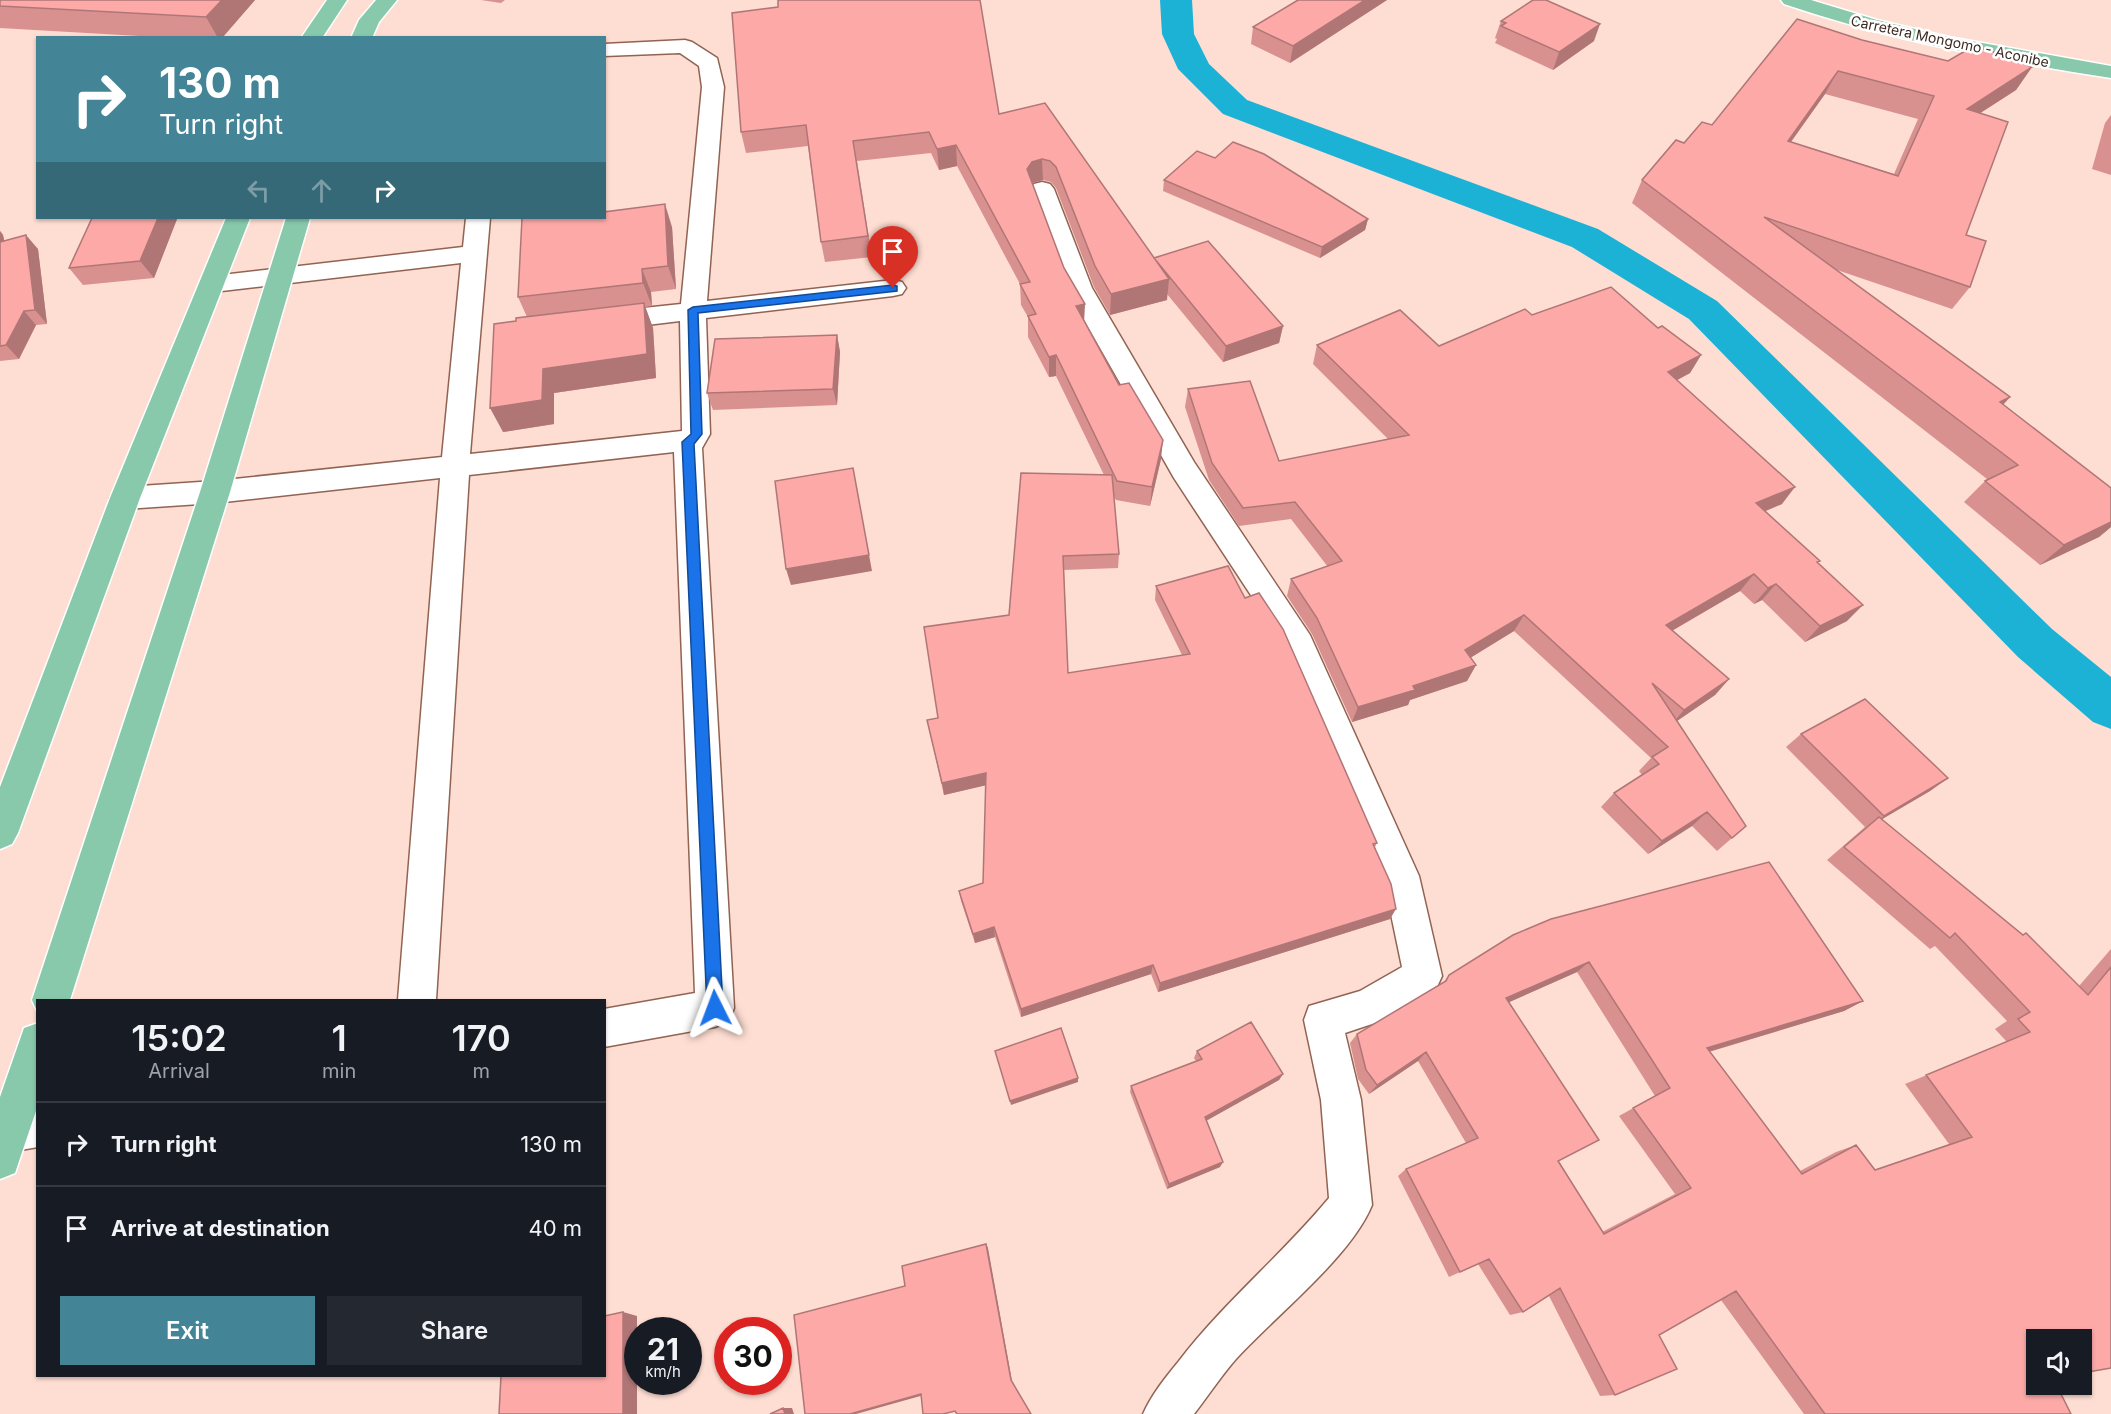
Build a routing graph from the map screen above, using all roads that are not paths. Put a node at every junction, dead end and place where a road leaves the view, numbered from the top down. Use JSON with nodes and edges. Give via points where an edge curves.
{"nodes":[{"id":1,"x":337,"y":0,"type":"edge"},
{"id":2,"x":387,"y":0,"type":"edge"},
{"id":3,"x":1791,"y":0,"type":"edge"},
{"id":4,"x":312,"y":36,"type":"edge"},
{"id":5,"x":362,"y":36,"type":"edge"},
{"id":6,"x":606,"y":50,"type":"edge"},
{"id":7,"x":2111,"y":72,"type":"edge"},
{"id":8,"x":1042,"y":189,"type":"dead end"},
{"id":9,"x":238,"y":219,"type":"edge"},
{"id":10,"x":298,"y":219,"type":"edge"},
{"id":11,"x":478,"y":219,"type":"edge"},
{"id":12,"x":474,"y":254,"type":"junction"},
{"id":13,"x":279,"y":275,"type":"junction"},
{"id":14,"x":213,"y":284,"type":"junction"},
{"id":15,"x":893,"y":288,"type":"dead end"},
{"id":16,"x":693,"y":310,"type":"junction"},
{"id":17,"x":586,"y":324,"type":"edge"},
{"id":18,"x":688,"y":442,"type":"junction"},
{"id":19,"x":455,"y":467,"type":"junction"},
{"id":20,"x":214,"y":492,"type":"junction"},
{"id":21,"x":125,"y":498,"type":"junction"},
{"id":22,"x":0,"y":833,"type":"edge"},
{"id":23,"x":51,"y":999,"type":"edge"},
{"id":24,"x":417,"y":999,"type":"edge"},
{"id":25,"x":606,"y":1028,"type":"edge"},
{"id":26,"x":36,"y":1050,"type":"edge"},
{"id":27,"x":15,"y":1139,"type":"edge"},
{"id":28,"x":1166,"y":1414,"type":"edge"}],
"edges":[{"from":1,"to":4,"type":"main road"},
{"from":2,"to":5,"type":"main road","via":[[369,20]]},
{"from":3,"to":7,"type":"main road","name":"Carretera Mongomo - Aconibe","via":[[1905,35]]},
{"from":6,"to":16,"type":"street","via":[[685,46],[709,63],[713,87]]},
{"from":8,"to":28,"type":"street","via":[[1079,288],[1184,470],[1294,635],[1401,876],[1423,976],[1367,1008],[1323,1020],[1341,1100],[1351,1205],[1219,1345]]},
{"from":9,"to":14,"type":"main road"},
{"from":10,"to":13,"type":"main road"},
{"from":11,"to":12,"type":"street"},
{"from":12,"to":13,"type":"street"},
{"from":12,"to":19,"type":"street","via":[[479,337]]},
{"from":13,"to":14,"type":"street"},
{"from":13,"to":20,"type":"main road"},
{"from":14,"to":21,"type":"main road"},
{"from":15,"to":16,"type":"street"},
{"from":16,"to":17,"type":"street"},
{"from":16,"to":18,"type":"street","via":[[696,434]]},
{"from":18,"to":19,"type":"street"},
{"from":18,"to":25,"type":"street","via":[[715,1008]]},
{"from":19,"to":20,"type":"street"},
{"from":19,"to":24,"type":"street"},
{"from":20,"to":21,"type":"street"},
{"from":20,"to":23,"type":"main road"},
{"from":21,"to":22,"type":"main road"},
{"from":26,"to":27,"type":"main road"}]}
